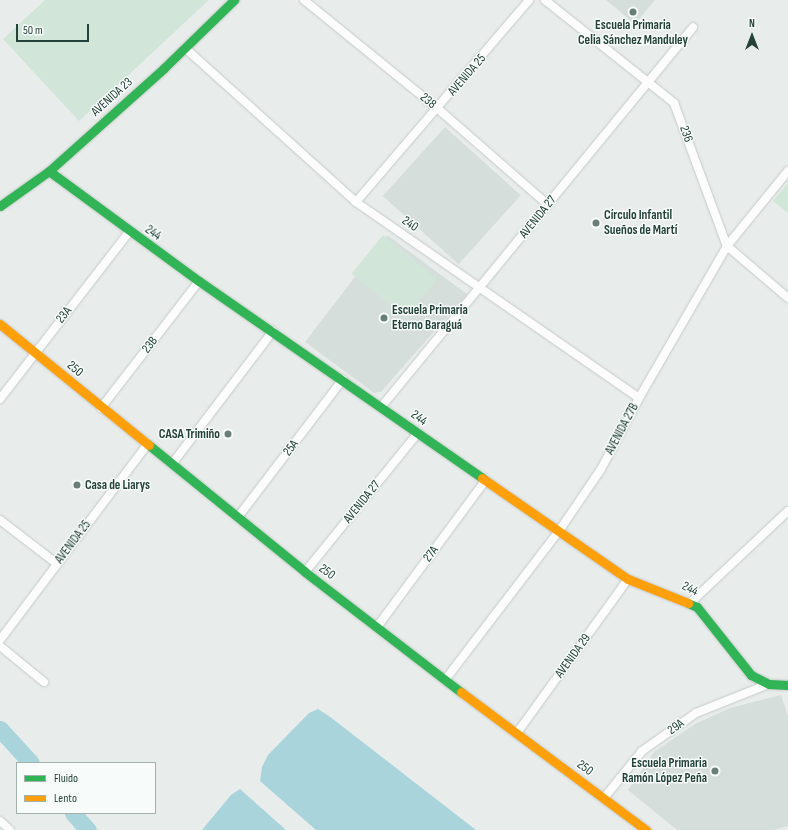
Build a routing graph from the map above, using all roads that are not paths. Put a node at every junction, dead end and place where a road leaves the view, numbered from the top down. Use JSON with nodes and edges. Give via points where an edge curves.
{"nodes":[{"id":1,"x":234,"y":0,"type":"edge"},
{"id":2,"x":304,"y":0,"type":"edge"},
{"id":3,"x":529,"y":0,"type":"edge"},
{"id":4,"x":545,"y":0,"type":"edge"},
{"id":5,"x":693,"y":27,"type":"dead end"},
{"id":6,"x":185,"y":48,"type":"junction"},
{"id":7,"x":648,"y":82,"type":"junction"},
{"id":8,"x":437,"y":108,"type":"junction"},
{"id":9,"x":49,"y":171,"type":"junction"},
{"id":10,"x":788,"y":171,"type":"edge"},
{"id":11,"x":356,"y":202,"type":"junction"},
{"id":12,"x":1,"y":203,"type":"edge"},
{"id":13,"x":548,"y":205,"type":"junction"},
{"id":14,"x":129,"y":232,"type":"junction"},
{"id":15,"x":727,"y":246,"type":"junction"},
{"id":16,"x":199,"y":282,"type":"junction"},
{"id":17,"x":479,"y":289,"type":"junction"},
{"id":18,"x":788,"y":298,"type":"edge"},
{"id":19,"x":0,"y":324,"type":"edge"},
{"id":20,"x":273,"y":331,"type":"junction"},
{"id":21,"x":35,"y":352,"type":"junction"},
{"id":22,"x":343,"y":379,"type":"junction"},
{"id":23,"x":638,"y":398,"type":"junction"},
{"id":24,"x":0,"y":399,"type":"edge"},
{"id":25,"x":382,"y":406,"type":"junction"},
{"id":26,"x":101,"y":408,"type":"junction"},
{"id":27,"x":418,"y":433,"type":"junction"},
{"id":28,"x":147,"y":445,"type":"junction"},
{"id":29,"x":172,"y":464,"type":"junction"},
{"id":30,"x":485,"y":481,"type":"junction"},
{"id":31,"x":788,"y":511,"type":"edge"},
{"id":32,"x":238,"y":517,"type":"junction"},
{"id":33,"x":0,"y":520,"type":"edge"},
{"id":34,"x":559,"y":531,"type":"junction"},
{"id":35,"x":56,"y":563,"type":"junction"},
{"id":36,"x":305,"y":572,"type":"junction"},
{"id":37,"x":628,"y":579,"type":"junction"},
{"id":38,"x":690,"y":603,"type":"junction"},
{"id":39,"x":377,"y":627,"type":"junction"},
{"id":40,"x":0,"y":640,"type":"edge"},
{"id":41,"x":0,"y":646,"type":"edge"},
{"id":42,"x":445,"y":680,"type":"junction"},
{"id":43,"x":44,"y":682,"type":"dead end"},
{"id":44,"x":768,"y":684,"type":"junction"},
{"id":45,"x":788,"y":685,"type":"edge"},
{"id":46,"x":517,"y":733,"type":"junction"},
{"id":47,"x":604,"y":798,"type":"junction"},
{"id":48,"x":0,"y":821,"type":"edge"},
{"id":49,"x":10,"y":830,"type":"edge"},
{"id":50,"x":646,"y":830,"type":"edge"}],
"edges":[{"from":1,"to":6,"type":"main road","name":"AVENIDA 23"},
{"from":2,"to":8,"type":"street","name":"238"},
{"from":3,"to":8,"type":"street","name":"AVENIDA 25"},
{"from":4,"to":7,"type":"street","name":"236"},
{"from":5,"to":7,"type":"street","name":"AVENIDA 27"},
{"from":6,"to":9,"type":"main road","name":"AVENIDA 23"},
{"from":6,"to":11,"type":"street","name":"240"},
{"from":7,"to":13,"type":"street","name":"AVENIDA 27"},
{"from":7,"to":15,"type":"street","name":"236","via":[[674,103],[718,228]]},
{"from":8,"to":11,"type":"street","name":"AVENIDA 25"},
{"from":8,"to":13,"type":"street","name":"238"},
{"from":9,"to":12,"type":"main road","name":"AVENIDA 23"},
{"from":9,"to":14,"type":"main road","name":"244"},
{"from":10,"to":15,"type":"street","name":"AVENIDA 27B"},
{"from":11,"to":17,"type":"street","name":"240"},
{"from":13,"to":17,"type":"street","name":"AVENIDA 27"},
{"from":14,"to":16,"type":"main road","name":"244"},
{"from":14,"to":21,"type":"street","name":"23A"},
{"from":15,"to":18,"type":"street","name":"236"},
{"from":15,"to":23,"type":"street","name":"AVENIDA 27B"},
{"from":16,"to":20,"type":"main road","name":"244"},
{"from":16,"to":26,"type":"street","name":"23B"},
{"from":17,"to":23,"type":"street","name":"240"},
{"from":17,"to":25,"type":"street","name":"AVENIDA 27"},
{"from":19,"to":21,"type":"main road","name":"250"},
{"from":20,"to":22,"type":"main road","name":"244"},
{"from":20,"to":29,"type":"street"},
{"from":21,"to":24,"type":"street","name":"23A"},
{"from":21,"to":26,"type":"main road","name":"250"},
{"from":22,"to":25,"type":"main road","name":"244"},
{"from":22,"to":32,"type":"street","name":"25A"},
{"from":23,"to":34,"type":"street","name":"AVENIDA 27B","via":[[607,458]]},
{"from":25,"to":27,"type":"main road","name":"244"},
{"from":26,"to":28,"type":"main road","name":"250"},
{"from":27,"to":30,"type":"main road","name":"244"},
{"from":27,"to":36,"type":"street","name":"AVENIDA 27"},
{"from":28,"to":29,"type":"main road","name":"250"},
{"from":28,"to":35,"type":"street","name":"AVENIDA 25"},
{"from":29,"to":32,"type":"main road","name":"250"},
{"from":30,"to":34,"type":"main road","name":"244"},
{"from":30,"to":39,"type":"street","name":"27A"},
{"from":31,"to":38,"type":"street"},
{"from":32,"to":36,"type":"main road","name":"250"},
{"from":33,"to":35,"type":"street"},
{"from":34,"to":37,"type":"main road","name":"244"},
{"from":34,"to":42,"type":"street","name":"AVENIDA 27B"},
{"from":35,"to":40,"type":"street","name":"AVENIDA 25"},
{"from":36,"to":39,"type":"main road","name":"250"},
{"from":37,"to":38,"type":"main road","name":"244"},
{"from":37,"to":46,"type":"street","name":"AVENIDA 29"},
{"from":38,"to":44,"type":"main road","name":"244","via":[[701,612],[739,663],[751,675]]},
{"from":39,"to":42,"type":"main road","name":"250"},
{"from":41,"to":43,"type":"street"},
{"from":42,"to":46,"type":"main road","name":"250"},
{"from":44,"to":45,"type":"main road"},
{"from":44,"to":47,"type":"street","name":"29A","via":[[696,713],[642,751]]},
{"from":46,"to":47,"type":"main road","name":"250"},
{"from":47,"to":50,"type":"main road","name":"250"},
{"from":48,"to":49,"type":"street"}]}
